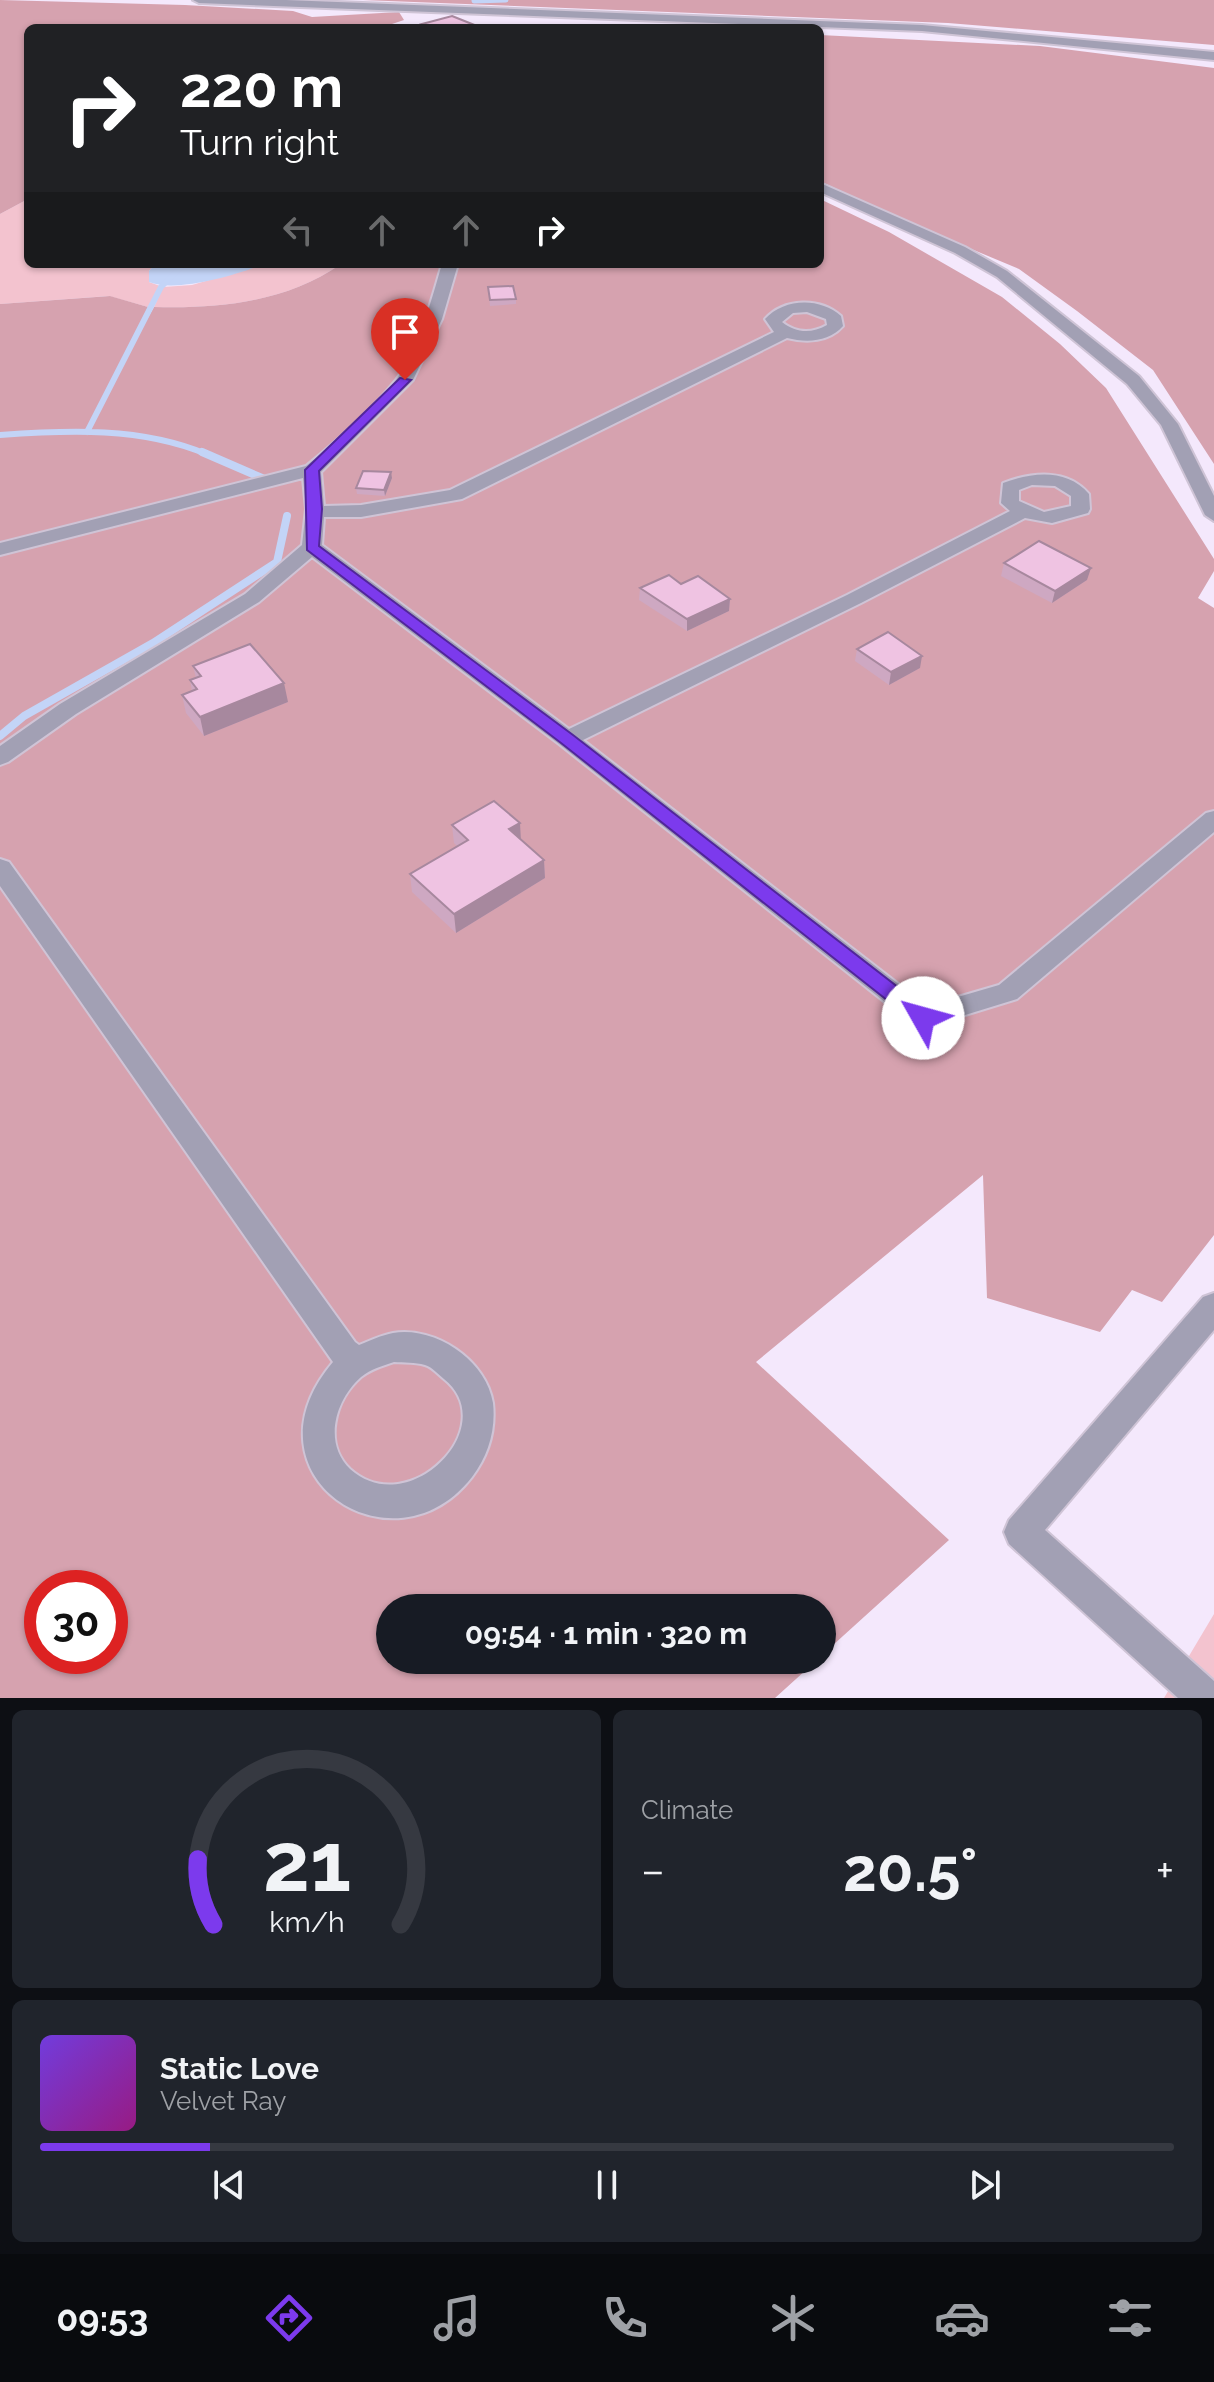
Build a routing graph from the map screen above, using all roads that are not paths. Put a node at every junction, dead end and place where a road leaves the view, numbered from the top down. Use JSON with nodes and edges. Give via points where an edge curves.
{"nodes":[{"id":1,"x":199,"y":0,"type":"edge"},
{"id":2,"x":557,"y":22,"type":"edge"},
{"id":3,"x":679,"y":24,"type":"edge"},
{"id":4,"x":824,"y":26,"type":"edge"},
{"id":5,"x":1214,"y":56,"type":"edge"},
{"id":6,"x":824,"y":189,"type":"edge"},
{"id":7,"x":449,"y":268,"type":"edge"},
{"id":8,"x":786,"y":332,"type":"dead end"},
{"id":9,"x":312,"y":470,"type":"junction"},
{"id":10,"x":315,"y":509,"type":"junction"},
{"id":11,"x":1024,"y":511,"type":"dead end"},
{"id":12,"x":1214,"y":515,"type":"edge"},
{"id":13,"x":312,"y":547,"type":"junction"},
{"id":14,"x":0,"y":549,"type":"edge"},
{"id":15,"x":567,"y":739,"type":"junction"},
{"id":16,"x":0,"y":757,"type":"edge"},
{"id":17,"x":1214,"y":819,"type":"edge"},
{"id":18,"x":0,"y":868,"type":"edge"},
{"id":19,"x":1214,"y":1307,"type":"edge"},
{"id":20,"x":355,"y":1363,"type":"junction"},
{"id":21,"x":1205,"y":1698,"type":"edge"}],
"edges":[{"from":1,"to":2,"type":"street"},
{"from":2,"to":3,"type":"street"},
{"from":4,"to":5,"type":"street","via":[[922,28]]},
{"from":6,"to":12,"type":"street","via":[[1002,274],[1133,380],[1169,424]]},
{"from":7,"to":9,"type":"street","via":[[434,319],[405,380]]},
{"from":8,"to":10,"type":"street","via":[[455,495],[361,511]]},
{"from":9,"to":10,"type":"street"},
{"from":9,"to":14,"type":"street"},
{"from":10,"to":13,"type":"street"},
{"from":11,"to":15,"type":"street"},
{"from":13,"to":15,"type":"street"},
{"from":13,"to":16,"type":"street","via":[[252,598],[68,709]]},
{"from":15,"to":17,"type":"street","via":[[923,1018],[1008,992]]},
{"from":18,"to":20,"type":"street"},
{"from":19,"to":21,"type":"street","via":[[1021,1532]]},
{"from":20,"to":20,"type":"street","via":[[326,1394],[317,1434],[328,1472],[361,1497],[389,1501],[403,1502],[445,1485],[472,1452],[475,1438],[479,1411],[465,1375],[434,1352],[394,1347]]}]}
